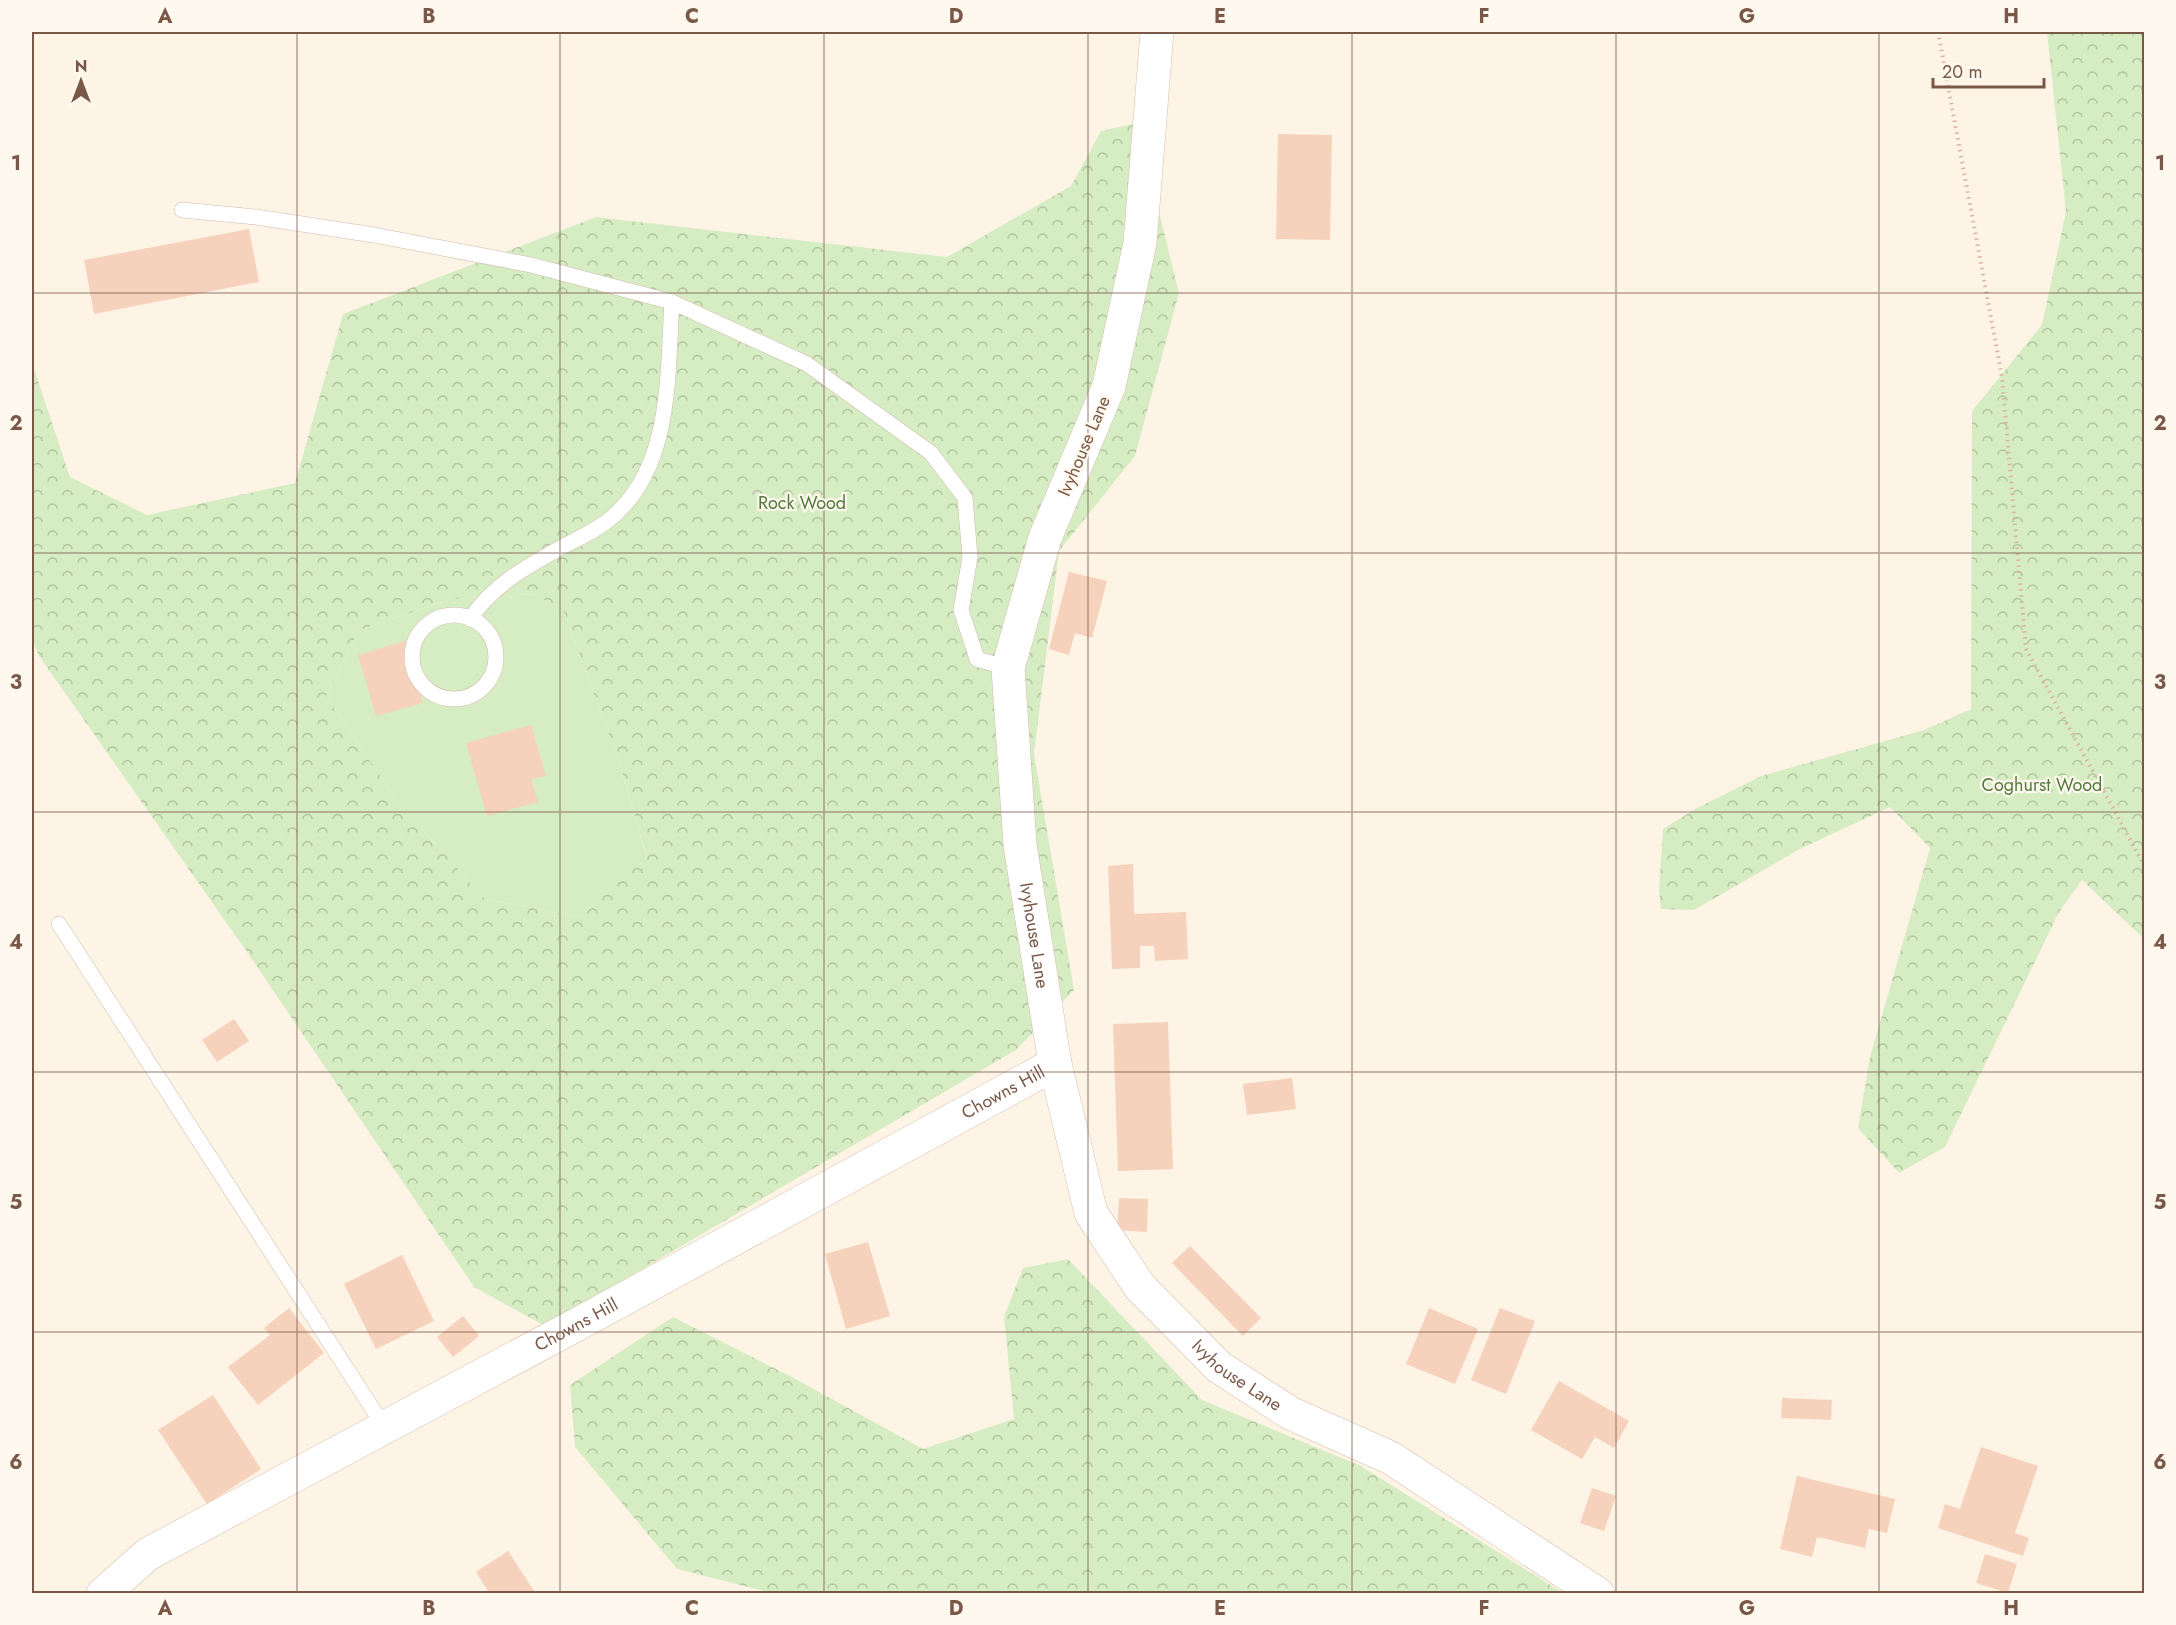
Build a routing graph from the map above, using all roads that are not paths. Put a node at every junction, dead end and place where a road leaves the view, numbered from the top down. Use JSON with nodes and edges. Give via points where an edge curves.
{"nodes":[{"id":1,"x":1156,"y":32,"type":"edge"},
{"id":2,"x":182,"y":210,"type":"dead end"},
{"id":3,"x":672,"y":302,"type":"junction"},
{"id":4,"x":470,"y":619,"type":"junction"},
{"id":5,"x":1008,"y":668,"type":"junction"},
{"id":6,"x":59,"y":924,"type":"dead end"},
{"id":7,"x":1055,"y":1064,"type":"junction"},
{"id":8,"x":385,"y":1428,"type":"junction"},
{"id":9,"x":103,"y":1593,"type":"edge"},
{"id":10,"x":1598,"y":1593,"type":"edge"}],
"edges":[{"from":1,"to":5,"type":"street","name":"Ivyhouse Lane","via":[[1140,243],[1109,386],[1045,538]]},
{"from":2,"to":3,"type":"lane","via":[[374,235],[520,262]]},
{"from":3,"to":4,"type":"lane","via":[[660,434],[650,466],[633,495],[605,523],[490,593]]},
{"from":3,"to":5,"type":"lane","via":[[807,364],[932,453],[965,498],[970,557],[961,610],[977,659]]},
{"from":4,"to":4,"type":"lane","via":[[457,615],[431,622],[420,631],[414,644],[413,664],[420,683],[444,698],[471,696],[491,678],[495,664],[491,638]]},
{"from":5,"to":7,"type":"street","name":"Ivyhouse Lane","via":[[1020,845]]},
{"from":6,"to":8,"type":"lane"},
{"from":7,"to":8,"type":"street","name":"Chowns Hill"},
{"from":7,"to":10,"type":"street","name":"Ivyhouse Lane","via":[[1090,1214],[1140,1287],[1219,1367],[1290,1413],[1391,1458]]},
{"from":8,"to":9,"type":"street","name":"Chowns Hill","via":[[147,1554]]}]}
